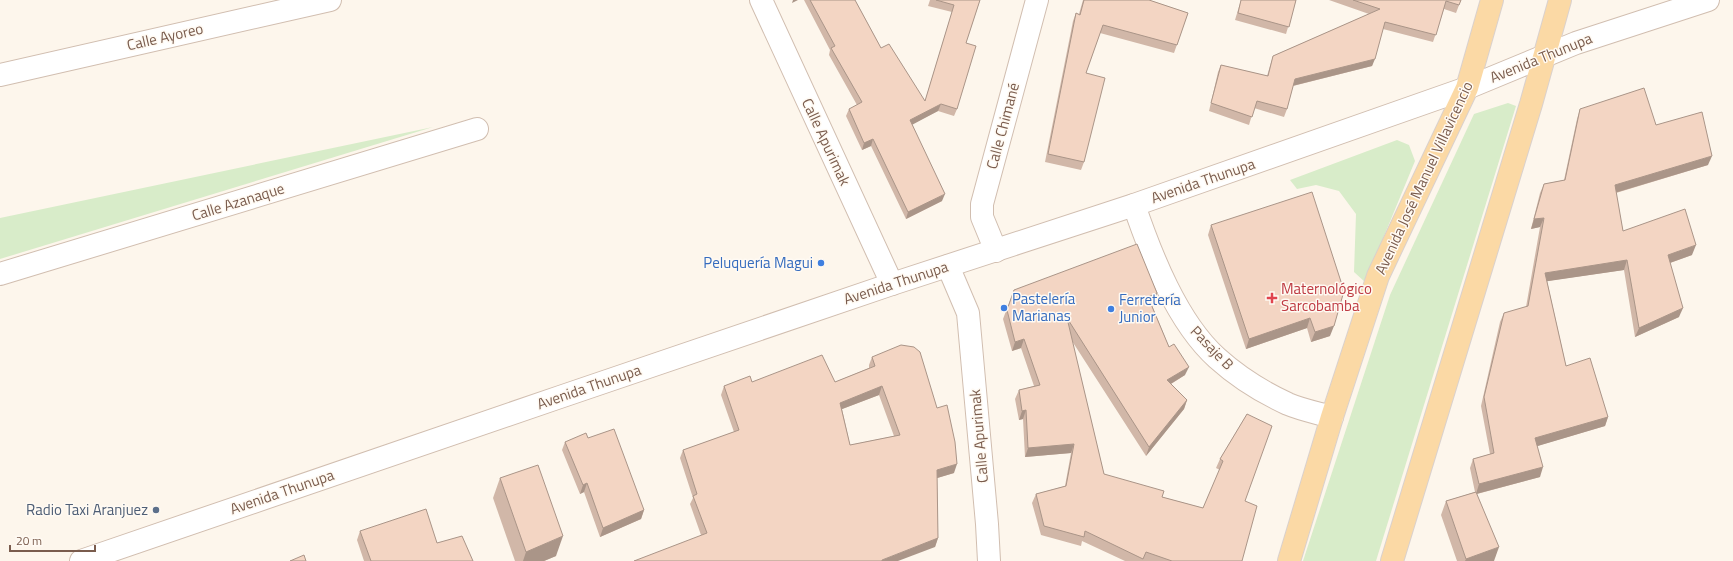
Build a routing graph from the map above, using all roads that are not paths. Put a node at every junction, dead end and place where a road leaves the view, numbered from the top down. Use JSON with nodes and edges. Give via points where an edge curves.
{"nodes":[{"id":1,"x":330,"y":0,"type":"edge"},
{"id":2,"x":761,"y":0,"type":"edge"},
{"id":3,"x":1037,"y":0,"type":"edge"},
{"id":4,"x":1492,"y":0,"type":"edge"},
{"id":5,"x":1560,"y":0,"type":"edge"},
{"id":6,"x":1708,"y":0,"type":"edge"},
{"id":7,"x":1545,"y":56,"type":"junction"},
{"id":8,"x":0,"y":75,"type":"edge"},
{"id":9,"x":1468,"y":88,"type":"junction"},
{"id":10,"x":477,"y":130,"type":"dead end"},
{"id":11,"x":1134,"y":205,"type":"junction"},
{"id":12,"x":996,"y":250,"type":"junction"},
{"id":13,"x":948,"y":266,"type":"junction"},
{"id":14,"x":0,"y":274,"type":"edge"},
{"id":15,"x":892,"y":284,"type":"junction"},
{"id":16,"x":1332,"y":417,"type":"junction"},
{"id":17,"x":81,"y":561,"type":"edge"},
{"id":18,"x":989,"y":561,"type":"edge"},
{"id":19,"x":1289,"y":561,"type":"edge"},
{"id":20,"x":1392,"y":561,"type":"edge"}],
"edges":[{"from":1,"to":8,"type":"street","name":"Calle Ayoreo"},
{"from":2,"to":15,"type":"street","name":"Calle Apurimak"},
{"from":3,"to":12,"type":"street","name":"Calle Chimané","via":[[982,204],[982,217]]},
{"from":4,"to":9,"type":"main road","name":"Avenida José Manuel Villavicencio"},
{"from":5,"to":7,"type":"main road"},
{"from":6,"to":7,"type":"street","name":"Avenida Thunupa","via":[[1576,43]]},
{"from":7,"to":9,"type":"street","name":"Avenida Thunupa"},
{"from":7,"to":20,"type":"main road"},
{"from":9,"to":11,"type":"street","name":"Avenida Thunupa"},
{"from":9,"to":16,"type":"main road","name":"Avenida José Manuel Villavicencio","via":[[1378,276]]},
{"from":10,"to":14,"type":"street","name":"Calle Azanaque"},
{"from":11,"to":12,"type":"street","name":"Avenida Thunupa"},
{"from":11,"to":16,"type":"street","name":"Pasaje B","via":[[1148,247],[1167,286],[1188,324],[1216,357],[1251,385],[1290,405]]},
{"from":12,"to":13,"type":"street","name":"Avenida Thunupa"},
{"from":13,"to":15,"type":"street","name":"Avenida Thunupa"},
{"from":13,"to":18,"type":"street","name":"Calle Apurimak","via":[[968,313]]},
{"from":15,"to":17,"type":"street","name":"Avenida Thunupa"},
{"from":16,"to":19,"type":"main road","name":"Avenida José Manuel Villavicencio"}]}
